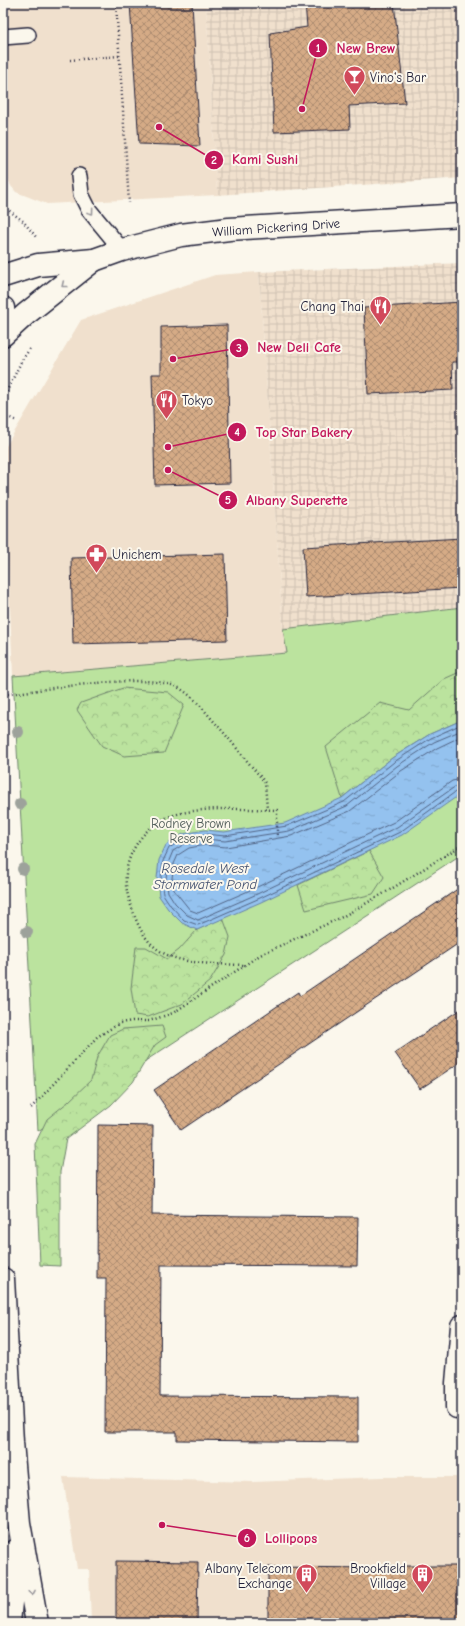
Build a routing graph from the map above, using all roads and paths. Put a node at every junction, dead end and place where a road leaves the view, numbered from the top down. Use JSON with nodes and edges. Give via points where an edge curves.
{"nodes":[{"id":1,"x":116,"y":3,"type":"edge"},
{"id":2,"x":28,"y":35,"type":"dead end"},
{"id":3,"x":3,"y":37,"type":"edge"},
{"id":4,"x":119,"y":56,"type":"junction"},
{"id":5,"x":70,"y":60,"type":"dead end"},
{"id":6,"x":79,"y":176,"type":"dead end"},
{"id":7,"x":129,"y":203,"type":"dead end"},
{"id":8,"x":3,"y":206,"type":"edge"},
{"id":9,"x":462,"y":215,"type":"edge"},
{"id":10,"x":36,"y":237,"type":"dead end"},
{"id":11,"x":122,"y":250,"type":"junction"},
{"id":12,"x":94,"y":260,"type":"junction"},
{"id":13,"x":3,"y":276,"type":"edge"},
{"id":14,"x":3,"y":308,"type":"edge"},
{"id":15,"x":3,"y":331,"type":"edge"},
{"id":16,"x":3,"y":335,"type":"edge"},
{"id":17,"x":34,"y":342,"type":"dead end"},
{"id":18,"x":3,"y":399,"type":"edge"},
{"id":19,"x":3,"y":415,"type":"edge"},
{"id":20,"x":15,"y":420,"type":"dead end"},
{"id":21,"x":8,"y":694,"type":"dead end"},
{"id":22,"x":267,"y":809,"type":"junction"},
{"id":23,"x":277,"y":836,"type":"dead end"},
{"id":24,"x":462,"y":845,"type":"edge"},
{"id":25,"x":244,"y":966,"type":"junction"},
{"id":26,"x":31,"y":1108,"type":"dead end"},
{"id":27,"x":3,"y":1279,"type":"edge"},
{"id":28,"x":462,"y":1326,"type":"edge"},
{"id":29,"x":458,"y":1407,"type":"dead end"},
{"id":30,"x":19,"y":1523,"type":"junction"},
{"id":31,"x":9,"y":1623,"type":"edge"},
{"id":32,"x":37,"y":1623,"type":"edge"}],
"edges":[{"from":1,"to":4,"type":"path"},
{"from":2,"to":3,"type":"lane"},
{"from":4,"to":5,"type":"path"},
{"from":4,"to":7,"type":"path"},
{"from":6,"to":11,"type":"lane","one_way":true,"via":[[81,194],[89,210]]},
{"from":8,"to":10,"type":"path","via":[[23,221]]},
{"from":9,"to":11,"type":"main road","name":"William Pickering Drive","via":[[229,229],[181,235]]},
{"from":11,"to":12,"type":"main road","name":"William Pickering Drive"},
{"from":12,"to":13,"type":"main road","name":"William Pickering Drive","via":[[38,265]]},
{"from":12,"to":16,"type":"main road","name":"William Pickering Drive","one_way":true},
{"from":14,"to":15,"type":"main road"},
{"from":17,"to":18,"type":"path"},
{"from":19,"to":20,"type":"path"},
{"from":21,"to":22,"type":"path","via":[[117,682],[154,682],[179,688],[198,703],[265,783]]},
{"from":22,"to":23,"type":"path","via":[[277,810]]},
{"from":22,"to":25,"type":"path","via":[[201,810],[168,817],[156,823],[135,845],[126,871],[126,884],[136,920],[144,934],[160,951],[184,960]]},
{"from":24,"to":25,"type":"path","via":[[342,917],[276,947]]},
{"from":25,"to":26,"type":"path","via":[[173,1013],[149,1021],[120,1023],[97,1037]]},
{"from":27,"to":30,"type":"main road","via":[[11,1436]]},
{"from":28,"to":29,"type":"main road","via":[[457,1383]]},
{"from":30,"to":31,"type":"main road"},
{"from":30,"to":32,"type":"main road","one_way":true}]}
